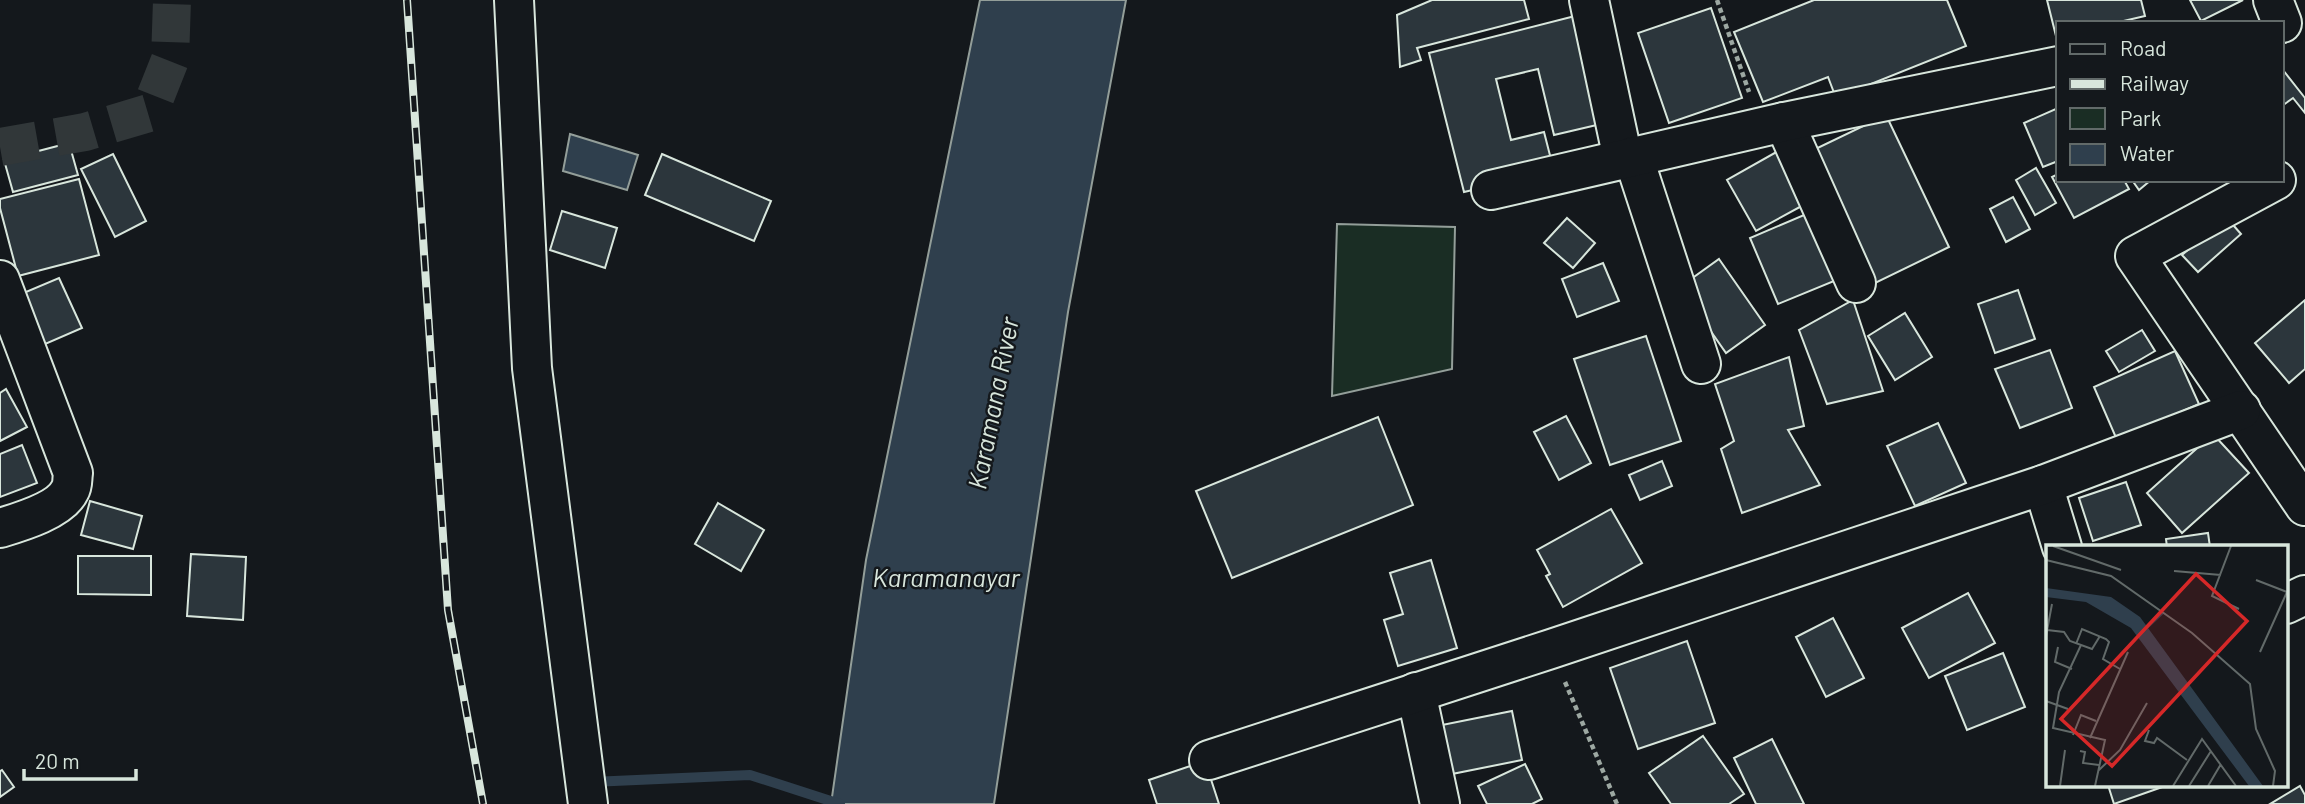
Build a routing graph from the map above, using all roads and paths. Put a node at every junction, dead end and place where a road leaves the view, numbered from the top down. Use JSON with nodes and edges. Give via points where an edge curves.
{"nodes":[{"id":1,"x":514,"y":0,"type":"edge"},
{"id":2,"x":1589,"y":0,"type":"edge"},
{"id":3,"x":1717,"y":0,"type":"edge"},
{"id":4,"x":2273,"y":0,"type":"edge"},
{"id":5,"x":2282,"y":21,"type":"edge"},
{"id":6,"x":2056,"y":66,"type":"edge"},
{"id":7,"x":1772,"y":125,"type":"junction"},
{"id":8,"x":1628,"y":157,"type":"junction"},
{"id":9,"x":2305,"y":164,"type":"edge"},
{"id":10,"x":2284,"y":176,"type":"edge"},
{"id":11,"x":2272,"y":182,"type":"edge"},
{"id":12,"x":1491,"y":190,"type":"dead end"},
{"id":13,"x":0,"y":280,"type":"edge"},
{"id":14,"x":1856,"y":284,"type":"dead end"},
{"id":15,"x":1701,"y":363,"type":"dead end"},
{"id":16,"x":2241,"y":410,"type":"junction"},
{"id":17,"x":2043,"y":485,"type":"junction"},
{"id":18,"x":2305,"y":506,"type":"edge"},
{"id":19,"x":0,"y":528,"type":"edge"},
{"id":20,"x":2061,"y":545,"type":"edge"},
{"id":21,"x":2305,"y":595,"type":"edge"},
{"id":22,"x":2288,"y":603,"type":"edge"},
{"id":23,"x":1551,"y":649,"type":"junction"},
{"id":24,"x":1416,"y":692,"type":"junction"},
{"id":25,"x":1209,"y":760,"type":"dead end"},
{"id":26,"x":587,"y":804,"type":"edge"},
{"id":27,"x":1440,"y":804,"type":"edge"},
{"id":28,"x":1617,"y":804,"type":"edge"}],
"edges":[{"from":1,"to":26,"type":"street","via":[[532,368]]},
{"from":2,"to":8,"type":"street"},
{"from":3,"to":7,"type":"path"},
{"from":4,"to":5,"type":"street"},
{"from":6,"to":7,"type":"street"},
{"from":7,"to":8,"type":"street"},
{"from":7,"to":14,"type":"street"},
{"from":8,"to":12,"type":"street"},
{"from":8,"to":15,"type":"street"},
{"from":9,"to":10,"type":"street"},
{"from":11,"to":16,"type":"street","via":[[2135,256]]},
{"from":13,"to":19,"type":"street","via":[[73,473],[72,487],[58,504]]},
{"from":16,"to":17,"type":"street"},
{"from":16,"to":18,"type":"street"},
{"from":17,"to":20,"type":"street"},
{"from":17,"to":23,"type":"street"},
{"from":21,"to":22,"type":"street"},
{"from":23,"to":24,"type":"street"},
{"from":23,"to":28,"type":"path"},
{"from":24,"to":25,"type":"street"},
{"from":24,"to":27,"type":"street"}]}
